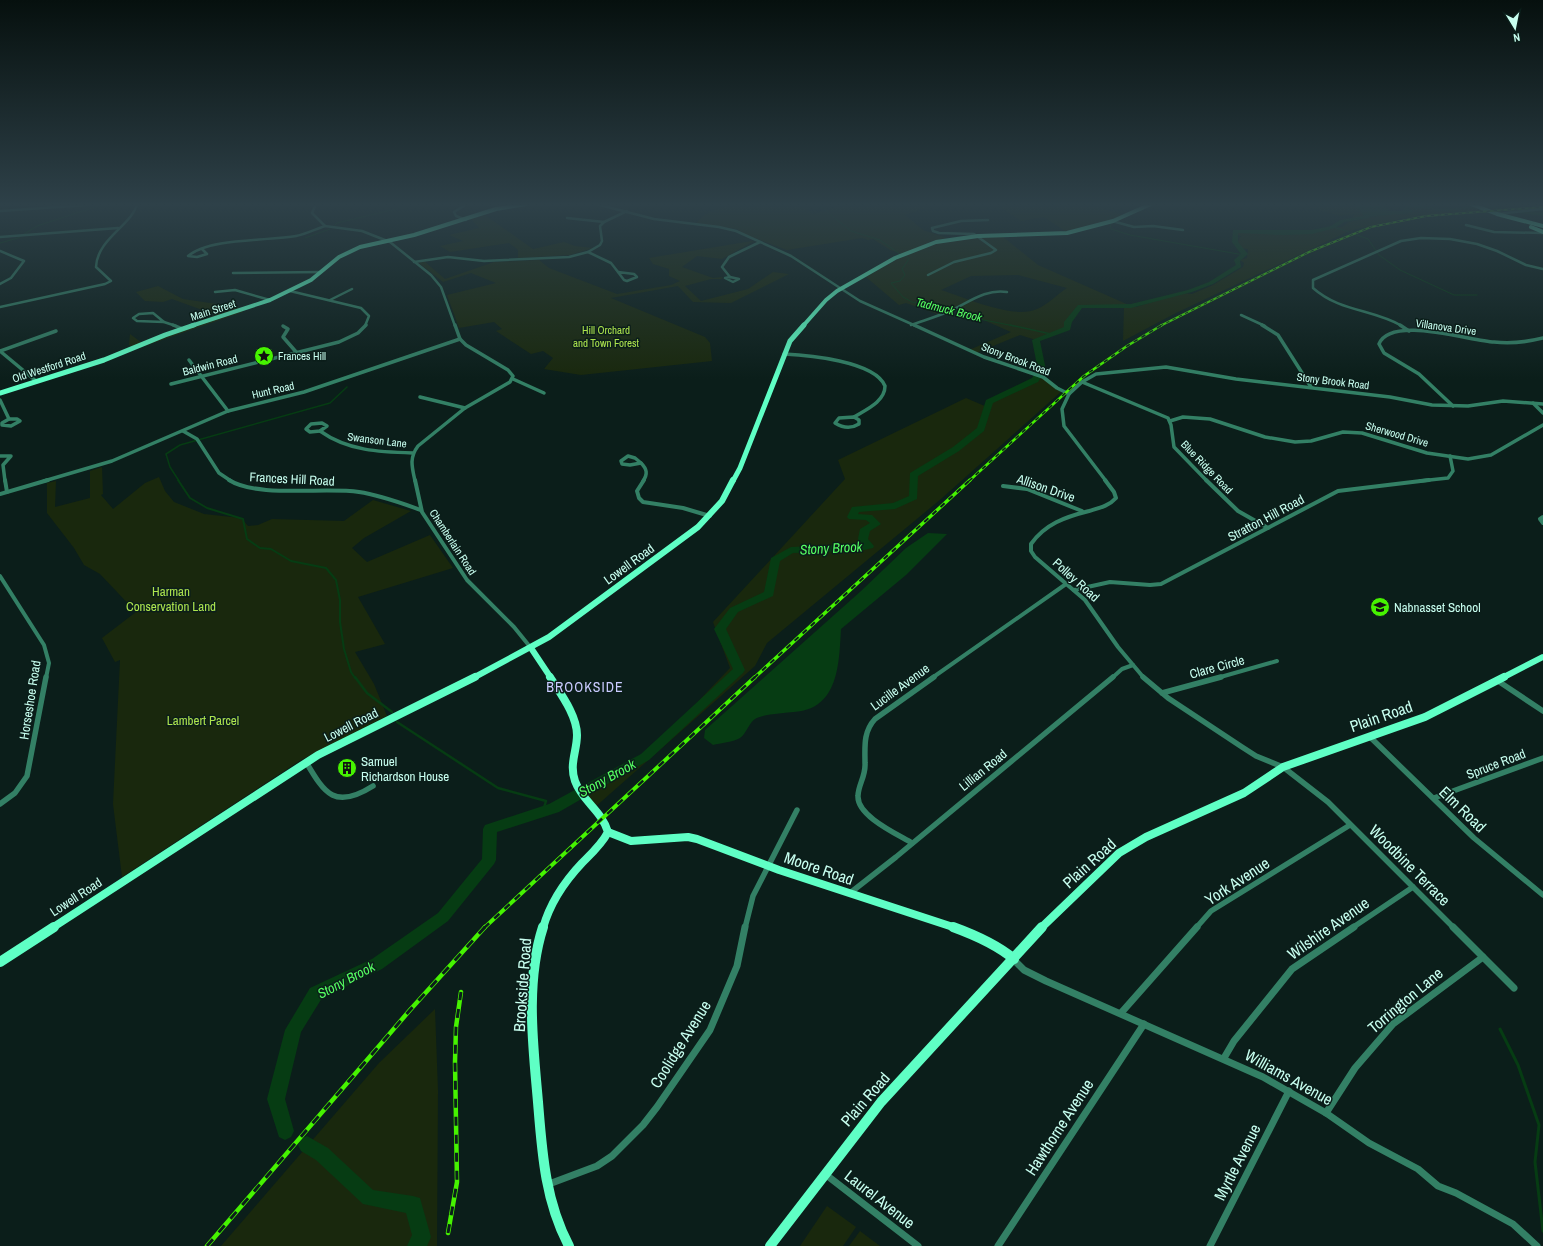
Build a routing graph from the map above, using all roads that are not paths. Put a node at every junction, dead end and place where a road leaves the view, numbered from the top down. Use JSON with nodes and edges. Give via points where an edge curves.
{"nodes":[{"id":1,"x":24,"y":262,"type":"edge"},
{"id":2,"x":96,"y":262,"type":"edge"},
{"id":3,"x":334,"y":262,"type":"edge"},
{"id":4,"x":414,"y":262,"type":"edge"},
{"id":5,"x":607,"y":262,"type":"edge"},
{"id":6,"x":725,"y":262,"type":"edge"},
{"id":7,"x":801,"y":262,"type":"edge"},
{"id":8,"x":888,"y":262,"type":"edge"},
{"id":9,"x":954,"y":262,"type":"edge"},
{"id":10,"x":1351,"y":262,"type":"edge"},
{"id":11,"x":1522,"y":262,"type":"edge"},
{"id":12,"x":1543,"y":269,"type":"edge"},
{"id":13,"x":321,"y":272,"type":"junction"},
{"id":14,"x":617,"y":272,"type":"junction"},
{"id":15,"x":233,"y":273,"type":"dead end"},
{"id":16,"x":928,"y":275,"type":"dead end"},
{"id":17,"x":730,"y":277,"type":"dead end"},
{"id":18,"x":0,"y":284,"type":"edge"},
{"id":19,"x":352,"y":289,"type":"dead end"},
{"id":20,"x":840,"y":289,"type":"junction"},
{"id":21,"x":215,"y":292,"type":"dead end"},
{"id":22,"x":290,"y":292,"type":"junction"},
{"id":23,"x":1007,"y":292,"type":"dead end"},
{"id":24,"x":270,"y":300,"type":"junction"},
{"id":25,"x":330,"y":300,"type":"junction"},
{"id":26,"x":0,"y":307,"type":"edge"},
{"id":27,"x":1241,"y":315,"type":"dead end"},
{"id":28,"x":164,"y":322,"type":"junction"},
{"id":29,"x":911,"y":325,"type":"junction"},
{"id":30,"x":283,"y":326,"type":"dead end"},
{"id":31,"x":183,"y":329,"type":"junction"},
{"id":32,"x":56,"y":331,"type":"dead end"},
{"id":33,"x":1409,"y":331,"type":"junction"},
{"id":34,"x":1543,"y":338,"type":"edge"},
{"id":35,"x":460,"y":339,"type":"junction"},
{"id":36,"x":0,"y":351,"type":"edge"},
{"id":37,"x":297,"y":353,"type":"junction"},
{"id":38,"x":784,"y":354,"type":"junction"},
{"id":39,"x":104,"y":360,"type":"joint"},
{"id":40,"x":189,"y":360,"type":"dead end"},
{"id":41,"x":203,"y":376,"type":"junction"},
{"id":42,"x":512,"y":379,"type":"junction"},
{"id":43,"x":36,"y":381,"type":"junction"},
{"id":44,"x":1082,"y":382,"type":"junction"},
{"id":45,"x":171,"y":384,"type":"dead end"},
{"id":46,"x":1311,"y":387,"type":"junction"},
{"id":47,"x":0,"y":393,"type":"edge"},
{"id":48,"x":544,"y":393,"type":"dead end"},
{"id":49,"x":1069,"y":394,"type":"junction"},
{"id":50,"x":420,"y":397,"type":"dead end"},
{"id":51,"x":0,"y":400,"type":"edge"},
{"id":52,"x":1533,"y":403,"type":"junction"},
{"id":53,"x":1543,"y":404,"type":"edge"},
{"id":54,"x":1453,"y":406,"type":"junction"},
{"id":55,"x":465,"y":408,"type":"junction"},
{"id":56,"x":228,"y":411,"type":"junction"},
{"id":57,"x":1543,"y":413,"type":"edge"},
{"id":58,"x":854,"y":417,"type":"junction"},
{"id":59,"x":9,"y":419,"type":"dead end"},
{"id":60,"x":1170,"y":421,"type":"junction"},
{"id":61,"x":1543,"y":425,"type":"edge"},
{"id":62,"x":183,"y":431,"type":"junction"},
{"id":63,"x":320,"y":431,"type":"junction"},
{"id":64,"x":412,"y":453,"type":"junction"},
{"id":65,"x":0,"y":456,"type":"edge"},
{"id":66,"x":1450,"y":456,"type":"junction"},
{"id":67,"x":641,"y":463,"type":"dead end"},
{"id":68,"x":2,"y":464,"type":"edge"},
{"id":69,"x":1003,"y":486,"type":"dead end"},
{"id":70,"x":7,"y":492,"type":"junction"},
{"id":71,"x":0,"y":494,"type":"edge"},
{"id":72,"x":421,"y":510,"type":"junction"},
{"id":73,"x":1082,"y":511,"type":"junction"},
{"id":74,"x":710,"y":516,"type":"junction"},
{"id":75,"x":1543,"y":517,"type":"edge"},
{"id":76,"x":1543,"y":523,"type":"edge"},
{"id":77,"x":1268,"y":528,"type":"junction"},
{"id":78,"x":0,"y":576,"type":"edge"},
{"id":79,"x":1066,"y":584,"type":"junction"},
{"id":80,"x":1074,"y":590,"type":"junction"},
{"id":81,"x":531,"y":648,"type":"junction"},
{"id":82,"x":1543,"y":657,"type":"edge"},
{"id":83,"x":1277,"y":661,"type":"dead end"},
{"id":84,"x":1133,"y":665,"type":"junction"},
{"id":85,"x":1498,"y":681,"type":"junction"},
{"id":86,"x":1162,"y":693,"type":"junction"},
{"id":87,"x":1543,"y":711,"type":"edge"},
{"id":88,"x":1370,"y":737,"type":"junction"},
{"id":89,"x":1543,"y":758,"type":"edge"},
{"id":90,"x":306,"y":762,"type":"junction"},
{"id":91,"x":1282,"y":767,"type":"junction"},
{"id":92,"x":373,"y":786,"type":"dead end"},
{"id":93,"x":1434,"y":798,"type":"junction"},
{"id":94,"x":0,"y":804,"type":"edge"},
{"id":95,"x":797,"y":810,"type":"dead end"},
{"id":96,"x":1350,"y":825,"type":"junction"},
{"id":97,"x":608,"y":832,"type":"junction"},
{"id":98,"x":912,"y":843,"type":"junction"},
{"id":99,"x":768,"y":866,"type":"junction"},
{"id":100,"x":1413,"y":887,"type":"junction"},
{"id":101,"x":849,"y":894,"type":"junction"},
{"id":102,"x":1543,"y":894,"type":"edge"},
{"id":103,"x":1483,"y":957,"type":"junction"},
{"id":104,"x":1014,"y":959,"type":"junction"},
{"id":105,"x":0,"y":962,"type":"edge"},
{"id":106,"x":1514,"y":988,"type":"dead end"},
{"id":107,"x":1121,"y":1013,"type":"junction"},
{"id":108,"x":1144,"y":1024,"type":"junction"},
{"id":109,"x":1224,"y":1058,"type":"junction"},
{"id":110,"x":1289,"y":1091,"type":"junction"},
{"id":111,"x":1326,"y":1113,"type":"junction"},
{"id":112,"x":825,"y":1174,"type":"junction"},
{"id":113,"x":547,"y":1185,"type":"junction"},
{"id":114,"x":569,"y":1246,"type":"edge"},
{"id":115,"x":770,"y":1246,"type":"edge"},
{"id":116,"x":918,"y":1246,"type":"edge"},
{"id":117,"x":998,"y":1246,"type":"edge"},
{"id":118,"x":1210,"y":1246,"type":"edge"},
{"id":119,"x":1537,"y":1246,"type":"edge"}],
"edges":[{"from":1,"to":18,"type":"street","via":[[11,278]]},
{"from":2,"to":26,"type":"street","via":[[96,267],[110,280],[108,283]]},
{"from":3,"to":13,"type":"street","name":"Main Street"},
{"from":4,"to":35,"type":"street","via":[[439,283]]},
{"from":5,"to":14,"type":"street"},
{"from":6,"to":17,"type":"street","via":[[722,267]]},
{"from":7,"to":20,"type":"street","name":"Stony Brook Road"},
{"from":8,"to":20,"type":"street","name":"Lowell Road"},
{"from":9,"to":16,"type":"street"},
{"from":10,"to":33,"type":"street","via":[[1318,276],[1313,280],[1313,288],[1324,297],[1389,320]]},
{"from":11,"to":12,"type":"street"},
{"from":13,"to":15,"type":"street"},
{"from":13,"to":22,"type":"street","name":"Main Street"},
{"from":14,"to":14,"type":"street","via":[[624,280],[637,277],[634,274]]},
{"from":19,"to":25,"type":"street"},
{"from":20,"to":29,"type":"street","name":"Stony Brook Road"},
{"from":20,"to":38,"type":"street","name":"Lowell Road","via":[[826,300],[797,332]]},
{"from":21,"to":24,"type":"street","via":[[235,290]]},
{"from":22,"to":24,"type":"street","name":"Main Street"},
{"from":22,"to":25,"type":"street","name":"Baldwin Road"},
{"from":23,"to":29,"type":"street","via":[[986,292],[940,315]]},
{"from":24,"to":31,"type":"street","name":"Main Street"},
{"from":25,"to":37,"type":"street","name":"Baldwin Road","via":[[355,305],[365,310],[369,316],[365,327],[339,342]]},
{"from":27,"to":46,"type":"street","via":[[1270,329],[1284,344]]},
{"from":28,"to":28,"type":"street","via":[[137,321],[133,318],[139,314],[153,313]]},
{"from":28,"to":31,"type":"street"},
{"from":29,"to":49,"type":"street","name":"Stony Brook Road","via":[[984,357],[1043,377]]},
{"from":30,"to":37,"type":"street","via":[[288,329],[283,337]]},
{"from":31,"to":39,"type":"street","name":"Main Street"},
{"from":32,"to":36,"type":"street"},
{"from":33,"to":34,"type":"street","name":"Villanova Drive","via":[[1496,343],[1525,343]]},
{"from":33,"to":54,"type":"street","name":"Villanova Drive","via":[[1391,333],[1383,337],[1379,342],[1380,349],[1390,358],[1419,374]]},
{"from":35,"to":42,"type":"street","via":[[508,370],[513,376]]},
{"from":35,"to":56,"type":"street","name":"Hunt Road","via":[[304,392]]},
{"from":36,"to":43,"type":"street"},
{"from":37,"to":41,"type":"street","name":"Baldwin Road"},
{"from":38,"to":58,"type":"street","via":[[839,359],[881,380],[885,386],[882,397]]},
{"from":38,"to":74,"type":"street","name":"Lowell Road","via":[[740,468],[724,498]]},
{"from":39,"to":43,"type":"street","name":"Old Westford Road"},
{"from":40,"to":41,"type":"street"},
{"from":41,"to":45,"type":"street","name":"Baldwin Road"},
{"from":41,"to":56,"type":"street"},
{"from":42,"to":48,"type":"street"},
{"from":42,"to":55,"type":"street"},
{"from":43,"to":47,"type":"street","name":"Old Westford Road"},
{"from":44,"to":46,"type":"street","name":"Stony Brook Road","via":[[1096,374],[1166,367],[1236,379]]},
{"from":44,"to":49,"type":"street","name":"Stony Brook Road"},
{"from":44,"to":60,"type":"street","via":[[1146,408]]},
{"from":46,"to":54,"type":"street","name":"Stony Brook Road"},
{"from":49,"to":73,"type":"street","name":"Polley Road","via":[[1063,402],[1061,413],[1064,426],[1116,496],[1111,504]]},
{"from":50,"to":55,"type":"street"},
{"from":51,"to":59,"type":"street"},
{"from":52,"to":53,"type":"street","name":"Stony Brook Road"},
{"from":52,"to":54,"type":"street","name":"Stony Brook Road","via":[[1503,402]]},
{"from":52,"to":57,"type":"street"},
{"from":55,"to":64,"type":"street"},
{"from":56,"to":62,"type":"street","name":"Hunt Road"},
{"from":58,"to":58,"type":"street","via":[[860,422],[854,427],[843,427],[835,423],[842,417]]},
{"from":60,"to":66,"type":"street","name":"Sherwood Drive","via":[[1203,418],[1269,438],[1296,442],[1338,432],[1360,432],[1411,448]]},
{"from":60,"to":77,"type":"street","name":"Blue Ridge Road","via":[[1172,444],[1177,451],[1238,511]]},
{"from":61,"to":66,"type":"street","name":"Sherwood Drive","via":[[1488,455],[1477,458]]},
{"from":62,"to":70,"type":"street","name":"Hunt Road","via":[[94,467]]},
{"from":62,"to":72,"type":"street","name":"Frances Hill Road","via":[[197,439],[219,473],[237,485],[256,489],[359,492]]},
{"from":63,"to":63,"type":"street","name":"Swanson Lane","via":[[326,427],[325,424],[315,423],[306,428],[310,432]]},
{"from":63,"to":64,"type":"street","name":"Swanson Lane","via":[[348,447]]},
{"from":64,"to":72,"type":"street","name":"Chamberlain Road","via":[[412,469]]},
{"from":65,"to":68,"type":"street","via":[[11,456]]},
{"from":66,"to":77,"type":"street","name":"Stratton Hill Road","via":[[1454,470],[1448,478],[1342,490]]},
{"from":67,"to":74,"type":"street","via":[[647,472],[637,491],[640,500]]},
{"from":68,"to":70,"type":"street"},
{"from":69,"to":73,"type":"street","name":"Allison Drive","via":[[1036,492]]},
{"from":70,"to":71,"type":"street","name":"Hunt Road"},
{"from":72,"to":81,"type":"street","name":"Chamberlain Road","via":[[467,580],[514,627]]},
{"from":73,"to":79,"type":"street","name":"Polley Road","via":[[1040,532],[1031,544],[1035,557]]},
{"from":74,"to":81,"type":"street","name":"Lowell Road","via":[[626,581]]},
{"from":75,"to":76,"type":"street","via":[[1540,519]]},
{"from":77,"to":80,"type":"street","name":"Stratton Hill Road","via":[[1161,584],[1110,582]]},
{"from":78,"to":94,"type":"street","name":"Horseshoe Road","via":[[44,644],[49,663],[27,776],[15,793]]},
{"from":79,"to":80,"type":"street","name":"Polley Road"},
{"from":79,"to":98,"type":"street","name":"Lucille Avenue","via":[[886,710],[870,725],[866,736],[866,765],[858,796],[859,803],[864,813]]},
{"from":80,"to":84,"type":"street","name":"Polley Road","via":[[1096,612]]},
{"from":81,"to":90,"type":"street","name":"Lowell Road"},
{"from":81,"to":97,"type":"street","via":[[576,724],[571,757],[572,775],[580,792],[605,823]]},
{"from":82,"to":85,"type":"street","name":"Plain Road"},
{"from":83,"to":86,"type":"street","name":"Clare Circle"},
{"from":84,"to":86,"type":"street","name":"Polley Road"},
{"from":84,"to":98,"type":"street","name":"Lillian Road","via":[[1122,669]]},
{"from":85,"to":87,"type":"street"},
{"from":85,"to":88,"type":"street","name":"Plain Road","via":[[1425,717]]},
{"from":86,"to":91,"type":"street","name":"Polley Road","via":[[1256,756]]},
{"from":88,"to":91,"type":"street","name":"Plain Road"},
{"from":88,"to":93,"type":"street","name":"Elm Road"},
{"from":89,"to":93,"type":"street","name":"Spruce Road"},
{"from":90,"to":92,"type":"street","via":[[325,792],[343,797],[354,796]]},
{"from":90,"to":105,"type":"street","name":"Lowell Road"},
{"from":91,"to":96,"type":"street","name":"Woodbine Terrace","via":[[1323,798]]},
{"from":91,"to":104,"type":"street","name":"Plain Road","via":[[1244,793],[1146,837],[1119,854],[1099,870]]},
{"from":93,"to":102,"type":"street","name":"Elm Road","via":[[1474,838]]},
{"from":95,"to":99,"type":"street","name":"Coolidge Avenue"},
{"from":96,"to":100,"type":"street","name":"Woodbine Terrace"},
{"from":96,"to":107,"type":"street","name":"York Avenue","via":[[1211,911]]},
{"from":97,"to":99,"type":"street","name":"Moore Road","via":[[631,840],[688,837]]},
{"from":97,"to":113,"type":"street","name":"Brookside Road","via":[[557,896],[546,915],[536,959],[532,1019],[541,1144]]},
{"from":98,"to":101,"type":"street","name":"Lillian Road"},
{"from":99,"to":101,"type":"street","name":"Moore Road"},
{"from":99,"to":113,"type":"street","name":"Coolidge Avenue","via":[[748,911],[737,966],[718,1013],[710,1030],[657,1107],[643,1125],[607,1159],[583,1172]]},
{"from":100,"to":103,"type":"street","name":"Woodbine Terrace"},
{"from":100,"to":109,"type":"street","name":"Wilshire Avenue","via":[[1292,969],[1234,1041]]},
{"from":101,"to":104,"type":"street","name":"Moore Road","via":[[985,940],[1006,951]]},
{"from":103,"to":106,"type":"street","name":"Woodbine Terrace"},
{"from":103,"to":111,"type":"street","name":"Torrington Lane","via":[[1393,1024],[1358,1064]]},
{"from":104,"to":107,"type":"street","name":"Williams Avenue","via":[[1024,970],[1035,976]]},
{"from":104,"to":112,"type":"street","name":"Plain Road","via":[[876,1107]]},
{"from":107,"to":108,"type":"street","name":"Williams Avenue"},
{"from":108,"to":109,"type":"street","name":"Williams Avenue"},
{"from":108,"to":117,"type":"street","name":"Hawthorne Avenue"},
{"from":109,"to":110,"type":"street","name":"Williams Avenue"},
{"from":110,"to":111,"type":"street","name":"Williams Avenue"},
{"from":110,"to":118,"type":"street","name":"Myrtle Avenue"},
{"from":111,"to":119,"type":"street","name":"Williams Avenue","via":[[1369,1143],[1418,1169],[1438,1186],[1513,1224]]},
{"from":112,"to":115,"type":"street","name":"Plain Road"},
{"from":112,"to":116,"type":"street","name":"Laurel Avenue"},
{"from":113,"to":114,"type":"street","name":"Brookside Road","via":[[561,1233]]}]}
